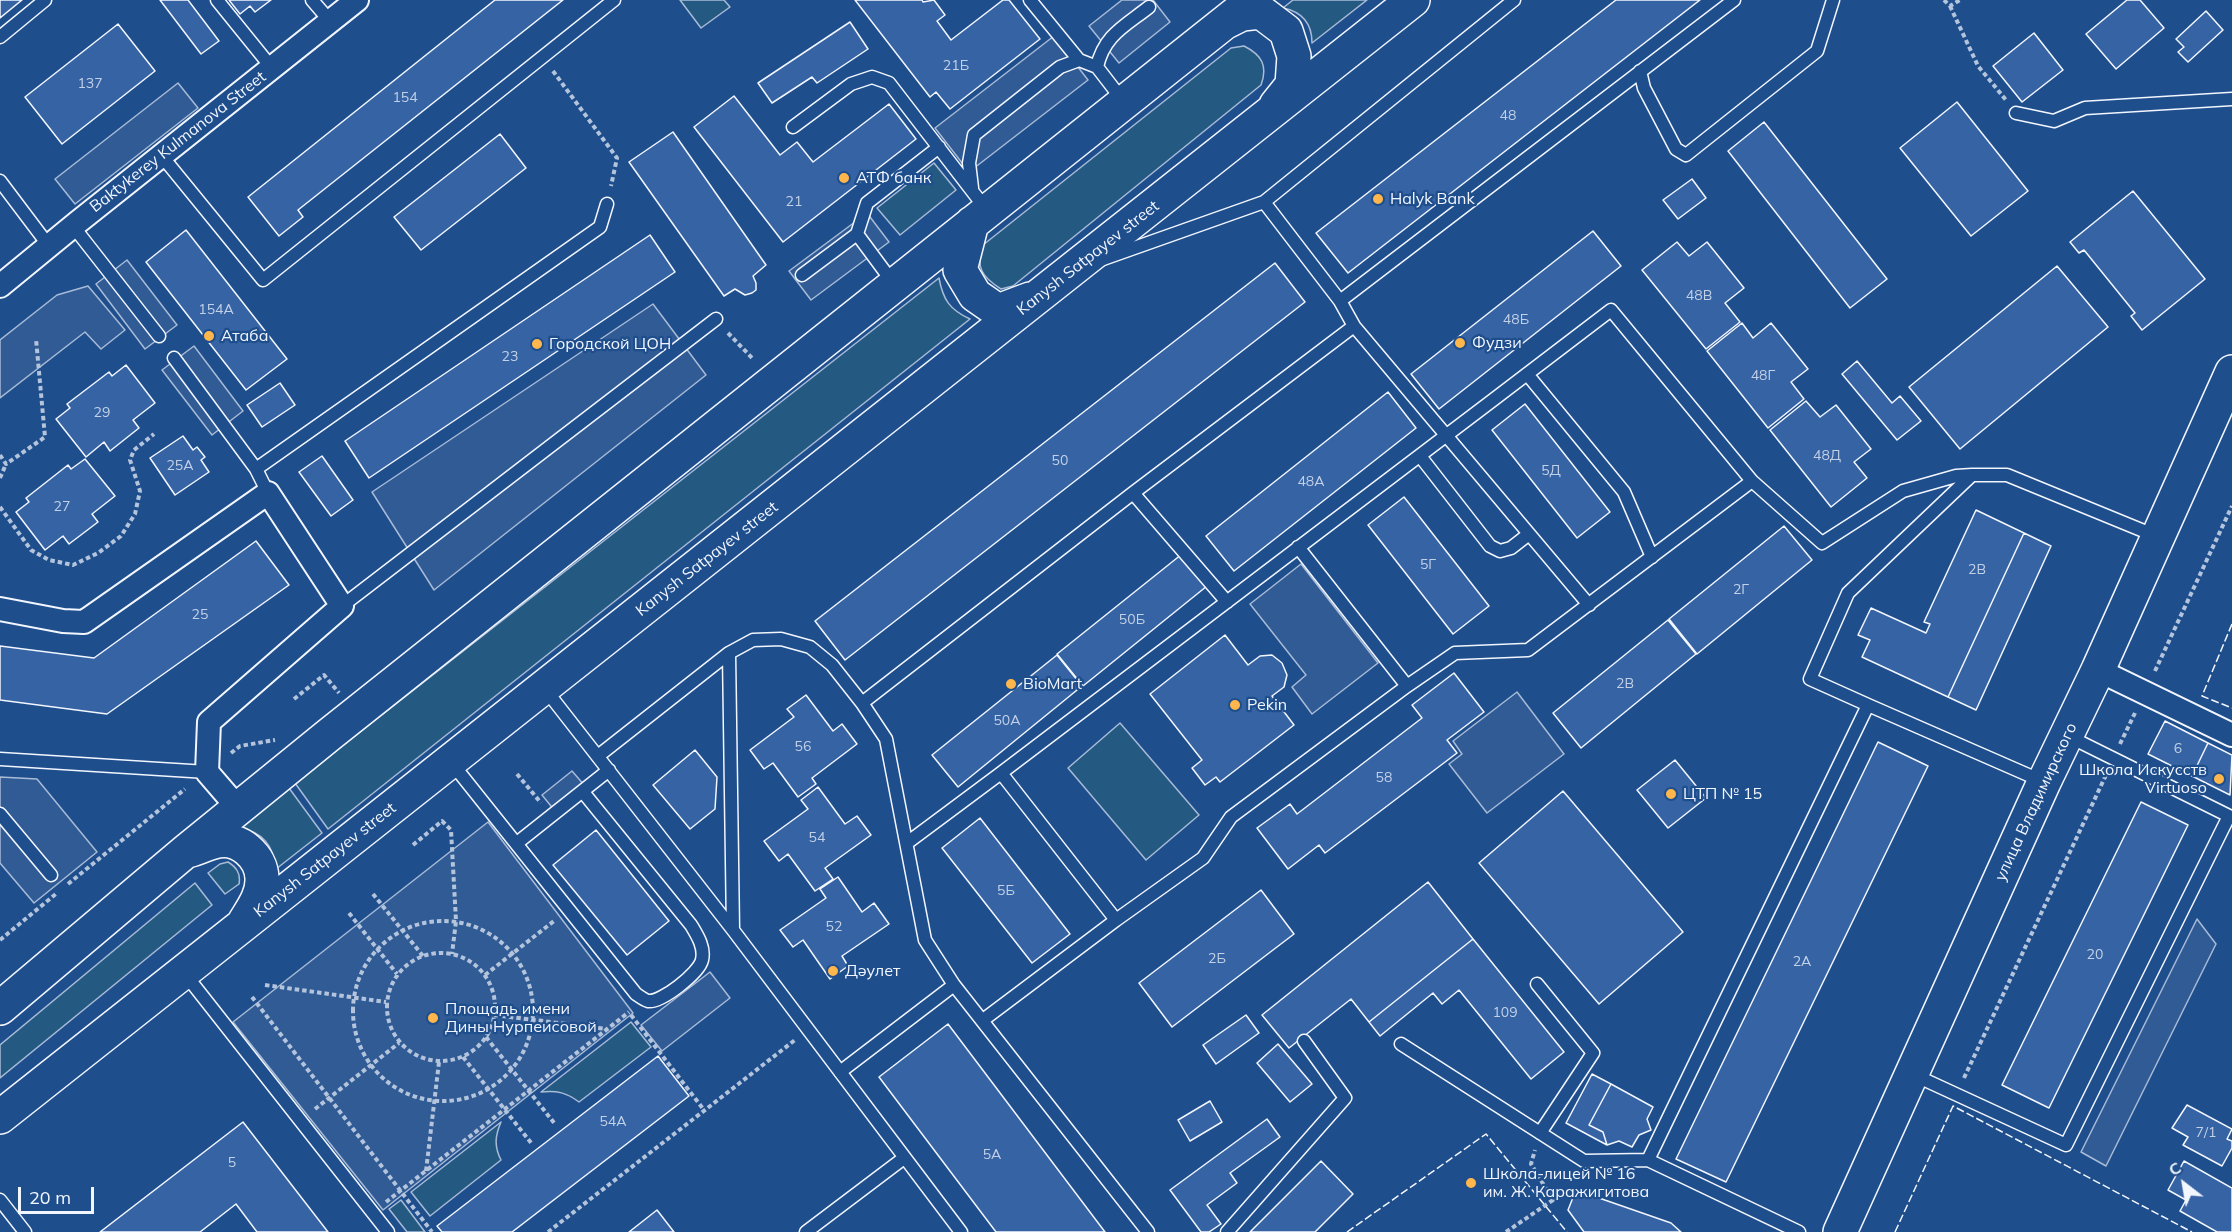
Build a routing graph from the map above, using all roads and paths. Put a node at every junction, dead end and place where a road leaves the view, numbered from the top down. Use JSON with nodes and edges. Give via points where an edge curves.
{"nodes":[{"id":1,"x":45,"y":0,"type":"edge"},
{"id":2,"x":218,"y":0,"type":"edge"},
{"id":3,"x":312,"y":0,"type":"edge"},
{"id":4,"x":357,"y":0,"type":"edge"},
{"id":5,"x":614,"y":0,"type":"edge"},
{"id":6,"x":1030,"y":0,"type":"edge"},
{"id":7,"x":1253,"y":0,"type":"edge"},
{"id":8,"x":1413,"y":0,"type":"edge"},
{"id":9,"x":1514,"y":0,"type":"edge"},
{"id":10,"x":1734,"y":0,"type":"edge"},
{"id":11,"x":1833,"y":0,"type":"edge"},
{"id":12,"x":1944,"y":0,"type":"edge"},
{"id":13,"x":1960,"y":0,"type":"edge"},
{"id":14,"x":1950,"y":6,"type":"junction"},
{"id":15,"x":1149,"y":7,"type":"dead end"},
{"id":16,"x":330,"y":21,"type":"junction"},
{"id":17,"x":1222,"y":24,"type":"junction"},
{"id":18,"x":0,"y":37,"type":"edge"},
{"id":19,"x":543,"y":57,"type":"junction"},
{"id":20,"x":1079,"y":60,"type":"junction"},
{"id":21,"x":1097,"y":67,"type":"junction"},
{"id":22,"x":272,"y":68,"type":"junction"},
{"id":23,"x":1640,"y":71,"type":"junction"},
{"id":24,"x":2232,"y":99,"type":"edge"},
{"id":25,"x":1125,"y":103,"type":"junction"},
{"id":26,"x":2016,"y":113,"type":"joint"},
{"id":27,"x":1265,"y":117,"type":"junction"},
{"id":28,"x":793,"y":127,"type":"dead end"},
{"id":29,"x":939,"y":147,"type":"junction"},
{"id":30,"x":161,"y":155,"type":"junction"},
{"id":31,"x":0,"y":181,"type":"edge"},
{"id":32,"x":1264,"y":202,"type":"junction"},
{"id":33,"x":607,"y":204,"type":"joint"},
{"id":34,"x":977,"y":208,"type":"junction"},
{"id":35,"x":73,"y":226,"type":"junction"},
{"id":36,"x":856,"y":234,"type":"junction"},
{"id":37,"x":49,"y":246,"type":"junction"},
{"id":38,"x":1073,"y":270,"type":"junction"},
{"id":39,"x":802,"y":275,"type":"dead end"},
{"id":40,"x":894,"y":285,"type":"junction"},
{"id":41,"x":0,"y":286,"type":"edge"},
{"id":42,"x":1039,"y":296,"type":"junction"},
{"id":43,"x":1340,"y":301,"type":"junction"},
{"id":44,"x":716,"y":319,"type":"joint"},
{"id":45,"x":1354,"y":326,"type":"junction"},
{"id":46,"x":159,"y":336,"type":"dead end"},
{"id":47,"x":36,"y":339,"type":"dead end"},
{"id":48,"x":174,"y":358,"type":"dead end"},
{"id":49,"x":755,"y":361,"type":"dead end"},
{"id":50,"x":2232,"y":372,"type":"edge"},
{"id":51,"x":1527,"y":374,"type":"junction"},
{"id":52,"x":154,"y":434,"type":"dead end"},
{"id":53,"x":1446,"y":437,"type":"junction"},
{"id":54,"x":0,"y":455,"type":"edge"},
{"id":55,"x":1420,"y":456,"type":"junction"},
{"id":56,"x":6,"y":464,"type":"junction"},
{"id":57,"x":256,"y":469,"type":"junction"},
{"id":58,"x":1972,"y":476,"type":"junction"},
{"id":59,"x":0,"y":478,"type":"edge"},
{"id":60,"x":1752,"y":481,"type":"junction"},
{"id":61,"x":1133,"y":493,"type":"junction"},
{"id":62,"x":268,"y":494,"type":"junction"},
{"id":63,"x":2232,"y":506,"type":"edge"},
{"id":64,"x":0,"y":507,"type":"edge"},
{"id":65,"x":1529,"y":534,"type":"junction"},
{"id":66,"x":2157,"y":536,"type":"junction"},
{"id":67,"x":1298,"y":547,"type":"junction"},
{"id":68,"x":1652,"y":557,"type":"junction"},
{"id":69,"x":1227,"y":602,"type":"junction"},
{"id":70,"x":1589,"y":605,"type":"junction"},
{"id":71,"x":342,"y":606,"type":"junction"},
{"id":72,"x":0,"y":609,"type":"edge"},
{"id":73,"x":729,"y":653,"type":"junction"},
{"id":74,"x":2098,"y":670,"type":"junction"},
{"id":75,"x":1407,"y":686,"type":"junction"},
{"id":76,"x":544,"y":688,"type":"junction"},
{"id":77,"x":339,"y":693,"type":"dead end"},
{"id":78,"x":2144,"y":693,"type":"junction"},
{"id":79,"x":294,"y":699,"type":"dead end"},
{"id":80,"x":862,"y":703,"type":"junction"},
{"id":81,"x":1868,"y":705,"type":"junction"},
{"id":82,"x":2067,"y":735,"type":"junction"},
{"id":83,"x":2232,"y":735,"type":"edge"},
{"id":84,"x":598,"y":756,"type":"junction"},
{"id":85,"x":2114,"y":758,"type":"junction"},
{"id":86,"x":0,"y":759,"type":"edge"},
{"id":87,"x":451,"y":761,"type":"junction"},
{"id":88,"x":609,"y":770,"type":"junction"},
{"id":89,"x":207,"y":772,"type":"junction"},
{"id":90,"x":1001,"y":773,"type":"junction"},
{"id":91,"x":517,"y":774,"type":"dead end"},
{"id":92,"x":2044,"y":782,"type":"junction"},
{"id":93,"x":583,"y":792,"type":"junction"},
{"id":94,"x":238,"y":808,"type":"junction"},
{"id":95,"x":0,"y":814,"type":"edge"},
{"id":96,"x":2231,"y":814,"type":"edge"},
{"id":97,"x":552,"y":816,"type":"junction"},
{"id":98,"x":517,"y":843,"type":"junction"},
{"id":99,"x":906,"y":843,"type":"junction"},
{"id":100,"x":413,"y":845,"type":"dead end"},
{"id":101,"x":186,"y":852,"type":"junction"},
{"id":102,"x":51,"y":875,"type":"dead end"},
{"id":103,"x":373,"y":894,"type":"dead end"},
{"id":104,"x":349,"y":913,"type":"dead end"},
{"id":105,"x":555,"y":920,"type":"dead end"},
{"id":106,"x":1116,"y":920,"type":"junction"},
{"id":107,"x":456,"y":921,"type":"junction"},
{"id":108,"x":243,"y":925,"type":"junction"},
{"id":109,"x":401,"y":930,"type":"junction"},
{"id":110,"x":733,"y":930,"type":"junction"},
{"id":111,"x":0,"y":940,"type":"edge"},
{"id":112,"x":377,"y":949,"type":"junction"},
{"id":113,"x":513,"y":952,"type":"junction"},
{"id":114,"x":452,"y":954,"type":"junction"},
{"id":115,"x":423,"y":956,"type":"junction"},
{"id":116,"x":185,"y":973,"type":"junction"},
{"id":117,"x":397,"y":975,"type":"junction"},
{"id":118,"x":484,"y":975,"type":"junction"},
{"id":119,"x":1537,"y":984,"type":"dead end"},
{"id":120,"x":266,"y":985,"type":"dead end"},
{"id":121,"x":954,"y":985,"type":"junction"},
{"id":122,"x":252,"y":997,"type":"dead end"},
{"id":123,"x":353,"y":998,"type":"junction"},
{"id":124,"x":386,"y":1002,"type":"junction"},
{"id":125,"x":0,"y":1008,"type":"edge"},
{"id":126,"x":629,"y":1012,"type":"dead end"},
{"id":127,"x":494,"y":1015,"type":"junction"},
{"id":128,"x":534,"y":1020,"type":"junction"},
{"id":129,"x":983,"y":1020,"type":"junction"},
{"id":130,"x":608,"y":1029,"type":"junction"},
{"id":131,"x":808,"y":1030,"type":"junction"},
{"id":132,"x":486,"y":1037,"type":"junction"},
{"id":133,"x":1304,"y":1041,"type":"dead end"},
{"id":134,"x":399,"y":1042,"type":"junction"},
{"id":135,"x":1401,"y":1044,"type":"dead end"},
{"id":136,"x":463,"y":1057,"type":"junction"},
{"id":137,"x":439,"y":1062,"type":"junction"},
{"id":138,"x":370,"y":1065,"type":"junction"},
{"id":139,"x":512,"y":1070,"type":"junction"},
{"id":140,"x":840,"y":1072,"type":"junction"},
{"id":141,"x":1912,"y":1074,"type":"junction"},
{"id":142,"x":488,"y":1089,"type":"junction"},
{"id":143,"x":529,"y":1092,"type":"junction"},
{"id":144,"x":1956,"y":1094,"type":"junction"},
{"id":145,"x":329,"y":1098,"type":"junction"},
{"id":146,"x":435,"y":1101,"type":"junction"},
{"id":147,"x":505,"y":1110,"type":"junction"},
{"id":148,"x":0,"y":1118,"type":"edge"},
{"id":149,"x":300,"y":1120,"type":"junction"},
{"id":150,"x":555,"y":1124,"type":"dead end"},
{"id":151,"x":1540,"y":1133,"type":"junction"},
{"id":152,"x":532,"y":1144,"type":"dead end"},
{"id":153,"x":904,"y":1158,"type":"junction"},
{"id":154,"x":1648,"y":1160,"type":"junction"},
{"id":155,"x":426,"y":1172,"type":"junction"},
{"id":156,"x":401,"y":1191,"type":"junction"},
{"id":157,"x":0,"y":1200,"type":"edge"},
{"id":158,"x":372,"y":1212,"type":"junction"},
{"id":159,"x":25,"y":1232,"type":"edge"},
{"id":160,"x":388,"y":1232,"type":"edge"},
{"id":161,"x":432,"y":1232,"type":"edge"},
{"id":162,"x":548,"y":1232,"type":"edge"},
{"id":163,"x":806,"y":1232,"type":"edge"},
{"id":164,"x":961,"y":1232,"type":"edge"},
{"id":165,"x":1148,"y":1232,"type":"edge"},
{"id":166,"x":1227,"y":1232,"type":"edge"},
{"id":167,"x":1506,"y":1232,"type":"edge"},
{"id":168,"x":1799,"y":1232,"type":"edge"},
{"id":169,"x":1840,"y":1232,"type":"edge"}],
"edges":[{"from":1,"to":18,"type":"lane"},
{"from":2,"to":22,"type":"lane"},
{"from":3,"to":16,"type":"lane"},
{"from":4,"to":16,"type":"street","name":"Baktykerey Kulmanova Street"},
{"from":5,"to":19,"type":"lane"},
{"from":6,"to":20,"type":"lane"},
{"from":7,"to":17,"type":"main road"},
{"from":8,"to":27,"type":"main road","name":"Kanysh Satpayev street"},
{"from":9,"to":32,"type":"lane"},
{"from":10,"to":23,"type":"lane"},
{"from":11,"to":23,"type":"lane","via":[[1817,51],[1686,155],[1676,150],[1644,88]]},
{"from":12,"to":14,"type":"path"},
{"from":13,"to":14,"type":"path"},
{"from":14,"to":26,"type":"path","via":[[1978,66]]},
{"from":15,"to":21,"type":"lane","via":[[1108,39]]},
{"from":16,"to":22,"type":"street","name":"Baktykerey Kulmanova Street"},
{"from":17,"to":25,"type":"main road"},
{"from":17,"to":27,"type":"main road","via":[[1242,14],[1261,12],[1286,31],[1294,56],[1292,86]]},
{"from":19,"to":30,"type":"lane","via":[[263,279]]},
{"from":19,"to":33,"type":"path","via":[[617,158]]},
{"from":20,"to":21,"type":"lane"},
{"from":20,"to":34,"type":"lane","via":[[1060,67],[974,135],[969,163]]},
{"from":21,"to":25,"type":"lane"},
{"from":22,"to":30,"type":"street","name":"Baktykerey Kulmanova Street"},
{"from":23,"to":43,"type":"lane"},
{"from":24,"to":26,"type":"lane","via":[[2085,108],[2054,121]]},
{"from":25,"to":34,"type":"main road"},
{"from":27,"to":38,"type":"main road","name":"Kanysh Satpayev street"},
{"from":28,"to":29,"type":"lane","via":[[851,84],[872,76],[889,83]]},
{"from":29,"to":34,"type":"lane"},
{"from":29,"to":36,"type":"lane","via":[[867,203]]},
{"from":30,"to":35,"type":"street","name":"Baktykerey Kulmanova Street"},
{"from":31,"to":37,"type":"lane"},
{"from":32,"to":38,"type":"lane"},
{"from":32,"to":43,"type":"lane"},
{"from":33,"to":57,"type":"lane","via":[[600,227]]},
{"from":34,"to":40,"type":"main road"},
{"from":34,"to":42,"type":"main road","via":[[960,270],[975,295],[998,311]]},
{"from":35,"to":37,"type":"street","name":"Baktykerey Kulmanova Street"},
{"from":35,"to":46,"type":"lane"},
{"from":36,"to":39,"type":"lane"},
{"from":36,"to":40,"type":"lane"},
{"from":37,"to":41,"type":"street","name":"Baktykerey Kulmanova Street"},
{"from":38,"to":42,"type":"main road","name":"Kanysh Satpayev street"},
{"from":40,"to":94,"type":"main road"},
{"from":42,"to":76,"type":"main road","name":"Kanysh Satpayev street"},
{"from":43,"to":45,"type":"lane"},
{"from":44,"to":49,"type":"path"},
{"from":44,"to":71,"type":"lane"},
{"from":45,"to":53,"type":"lane"},
{"from":45,"to":61,"type":"lane"},
{"from":47,"to":56,"type":"path","via":[[45,437]]},
{"from":48,"to":57,"type":"lane"},
{"from":50,"to":66,"type":"main road","name":"улица Владимирского"},
{"from":51,"to":53,"type":"lane"},
{"from":51,"to":60,"type":"lane","via":[[1611,310]]},
{"from":51,"to":68,"type":"lane","via":[[1624,492]]},
{"from":52,"to":64,"type":"path","via":[[134,450],[130,460],[140,491],[135,513],[121,536],[73,565],[49,560],[31,550]]},
{"from":53,"to":55,"type":"lane"},
{"from":53,"to":65,"type":"lane"},
{"from":54,"to":56,"type":"path"},
{"from":55,"to":65,"type":"lane","via":[[1490,546],[1500,551],[1511,548]]},
{"from":55,"to":67,"type":"lane"},
{"from":56,"to":59,"type":"path"},
{"from":57,"to":62,"type":"lane"},
{"from":58,"to":60,"type":"lane","via":[[1956,476],[1903,490],[1822,543]]},
{"from":58,"to":66,"type":"lane","via":[[2007,476]]},
{"from":58,"to":81,"type":"lane","via":[[1848,592],[1810,679]]},
{"from":60,"to":68,"type":"lane"},
{"from":61,"to":69,"type":"lane"},
{"from":61,"to":80,"type":"lane"},
{"from":62,"to":71,"type":"street"},
{"from":62,"to":72,"type":"street","via":[[84,622]]},
{"from":63,"to":78,"type":"path"},
{"from":65,"to":70,"type":"lane"},
{"from":66,"to":74,"type":"main road","name":"улица Владимирского"},
{"from":67,"to":69,"type":"lane"},
{"from":67,"to":75,"type":"lane"},
{"from":68,"to":70,"type":"lane"},
{"from":69,"to":90,"type":"lane"},
{"from":70,"to":75,"type":"lane","via":[[1528,650],[1455,653]]},
{"from":71,"to":89,"type":"street","via":[[210,722]]},
{"from":73,"to":80,"type":"lane","via":[[753,640],[781,639],[810,647],[832,665]]},
{"from":73,"to":84,"type":"lane"},
{"from":73,"to":110,"type":"lane"},
{"from":74,"to":78,"type":"street"},
{"from":74,"to":82,"type":"main road","name":"улица Владимирского"},
{"from":75,"to":106,"type":"lane","via":[[1231,818],[1203,858]]},
{"from":76,"to":84,"type":"lane"},
{"from":76,"to":87,"type":"main road","name":"Kanysh Satpayev street"},
{"from":77,"to":79,"type":"path","via":[[324,675]]},
{"from":78,"to":83,"type":"street"},
{"from":78,"to":85,"type":"path"},
{"from":80,"to":99,"type":"lane","via":[[886,739]]},
{"from":81,"to":92,"type":"lane"},
{"from":81,"to":154,"type":"lane"},
{"from":82,"to":85,"type":"lane"},
{"from":82,"to":92,"type":"main road","name":"улица Владимирского"},
{"from":84,"to":88,"type":"lane"},
{"from":85,"to":96,"type":"lane"},
{"from":85,"to":144,"type":"path"},
{"from":86,"to":89,"type":"lane"},
{"from":87,"to":98,"type":"lane"},
{"from":87,"to":108,"type":"main road","name":"Kanysh Satpayev street"},
{"from":88,"to":93,"type":"lane"},
{"from":88,"to":110,"type":"lane"},
{"from":89,"to":94,"type":"street"},
{"from":89,"to":111,"type":"path"},
{"from":90,"to":99,"type":"lane"},
{"from":90,"to":106,"type":"lane"},
{"from":91,"to":97,"type":"path"},
{"from":92,"to":141,"type":"main road","name":"улица Владимирского"},
{"from":93,"to":97,"type":"lane"},
{"from":93,"to":98,"type":"lane","via":[[691,925],[701,944],[702,960],[695,972],[661,999],[648,1001],[636,994]]},
{"from":94,"to":101,"type":"main road"},
{"from":95,"to":102,"type":"lane"},
{"from":96,"to":144,"type":"lane","via":[[2066,1145]]},
{"from":97,"to":98,"type":"lane"},
{"from":99,"to":121,"type":"lane","via":[[925,940]]},
{"from":100,"to":107,"type":"path","via":[[442,821],[451,830]]},
{"from":101,"to":108,"type":"main road","via":[[219,840],[238,842],[255,857],[263,877],[260,895]]},
{"from":101,"to":125,"type":"main road"},
{"from":103,"to":109,"type":"path"},
{"from":104,"to":112,"type":"path"},
{"from":105,"to":113,"type":"path"},
{"from":106,"to":129,"type":"lane"},
{"from":107,"to":109,"type":"path","via":[[431,920]]},
{"from":107,"to":113,"type":"path","via":[[498,937]]},
{"from":107,"to":114,"type":"path"},
{"from":108,"to":116,"type":"main road","name":"Kanysh Satpayev street"},
{"from":109,"to":112,"type":"path"},
{"from":109,"to":115,"type":"path"},
{"from":110,"to":131,"type":"lane"},
{"from":112,"to":117,"type":"path"},
{"from":112,"to":123,"type":"path","via":[[367,960]]},
{"from":113,"to":118,"type":"path"},
{"from":113,"to":128,"type":"path","via":[[534,999]]},
{"from":114,"to":115,"type":"path"},
{"from":114,"to":118,"type":"path","via":[[476,964]]},
{"from":115,"to":117,"type":"path"},
{"from":116,"to":148,"type":"main road","name":"Kanysh Satpayev street"},
{"from":116,"to":149,"type":"lane"},
{"from":117,"to":124,"type":"path"},
{"from":118,"to":127,"type":"path","via":[[494,994]]},
{"from":119,"to":151,"type":"lane","via":[[1593,1053]]},
{"from":120,"to":123,"type":"path"},
{"from":121,"to":129,"type":"lane"},
{"from":121,"to":140,"type":"lane"},
{"from":122,"to":145,"type":"path"},
{"from":123,"to":124,"type":"path"},
{"from":123,"to":138,"type":"path","via":[[354,1028]]},
{"from":124,"to":134,"type":"path","via":[[387,1018]]},
{"from":126,"to":130,"type":"path"},
{"from":127,"to":128,"type":"path"},
{"from":127,"to":132,"type":"path"},
{"from":128,"to":130,"type":"path"},
{"from":128,"to":139,"type":"path","via":[[531,1035]]},
{"from":129,"to":165,"type":"lane"},
{"from":130,"to":143,"type":"path"},
{"from":131,"to":140,"type":"lane"},
{"from":131,"to":162,"type":"path"},
{"from":132,"to":136,"type":"path"},
{"from":132,"to":139,"type":"path"},
{"from":133,"to":166,"type":"lane","via":[[1345,1098]]},
{"from":134,"to":137,"type":"path","via":[[426,1060]]},
{"from":134,"to":138,"type":"path"},
{"from":135,"to":151,"type":"lane"},
{"from":136,"to":137,"type":"path"},
{"from":136,"to":142,"type":"path"},
{"from":137,"to":146,"type":"path"},
{"from":138,"to":145,"type":"path"},
{"from":138,"to":146,"type":"path","via":[[387,1082],[418,1098]]},
{"from":139,"to":142,"type":"path"},
{"from":139,"to":143,"type":"path"},
{"from":140,"to":153,"type":"lane"},
{"from":141,"to":144,"type":"lane"},
{"from":141,"to":169,"type":"main road","name":"улица Владимирского"},
{"from":142,"to":146,"type":"path","via":[[452,1101]]},
{"from":142,"to":147,"type":"path"},
{"from":143,"to":147,"type":"path"},
{"from":143,"to":150,"type":"path"},
{"from":145,"to":149,"type":"path"},
{"from":145,"to":156,"type":"path"},
{"from":146,"to":155,"type":"path"},
{"from":147,"to":152,"type":"path"},
{"from":147,"to":155,"type":"path"},
{"from":149,"to":158,"type":"lane"},
{"from":151,"to":154,"type":"lane","via":[[1584,1161]]},
{"from":151,"to":167,"type":"path","via":[[1531,1164],[1552,1200]]},
{"from":153,"to":163,"type":"lane"},
{"from":153,"to":164,"type":"lane"},
{"from":154,"to":168,"type":"lane"},
{"from":155,"to":156,"type":"path"},
{"from":156,"to":158,"type":"path"},
{"from":156,"to":161,"type":"path"},
{"from":157,"to":159,"type":"lane"},
{"from":158,"to":160,"type":"lane"}]}
